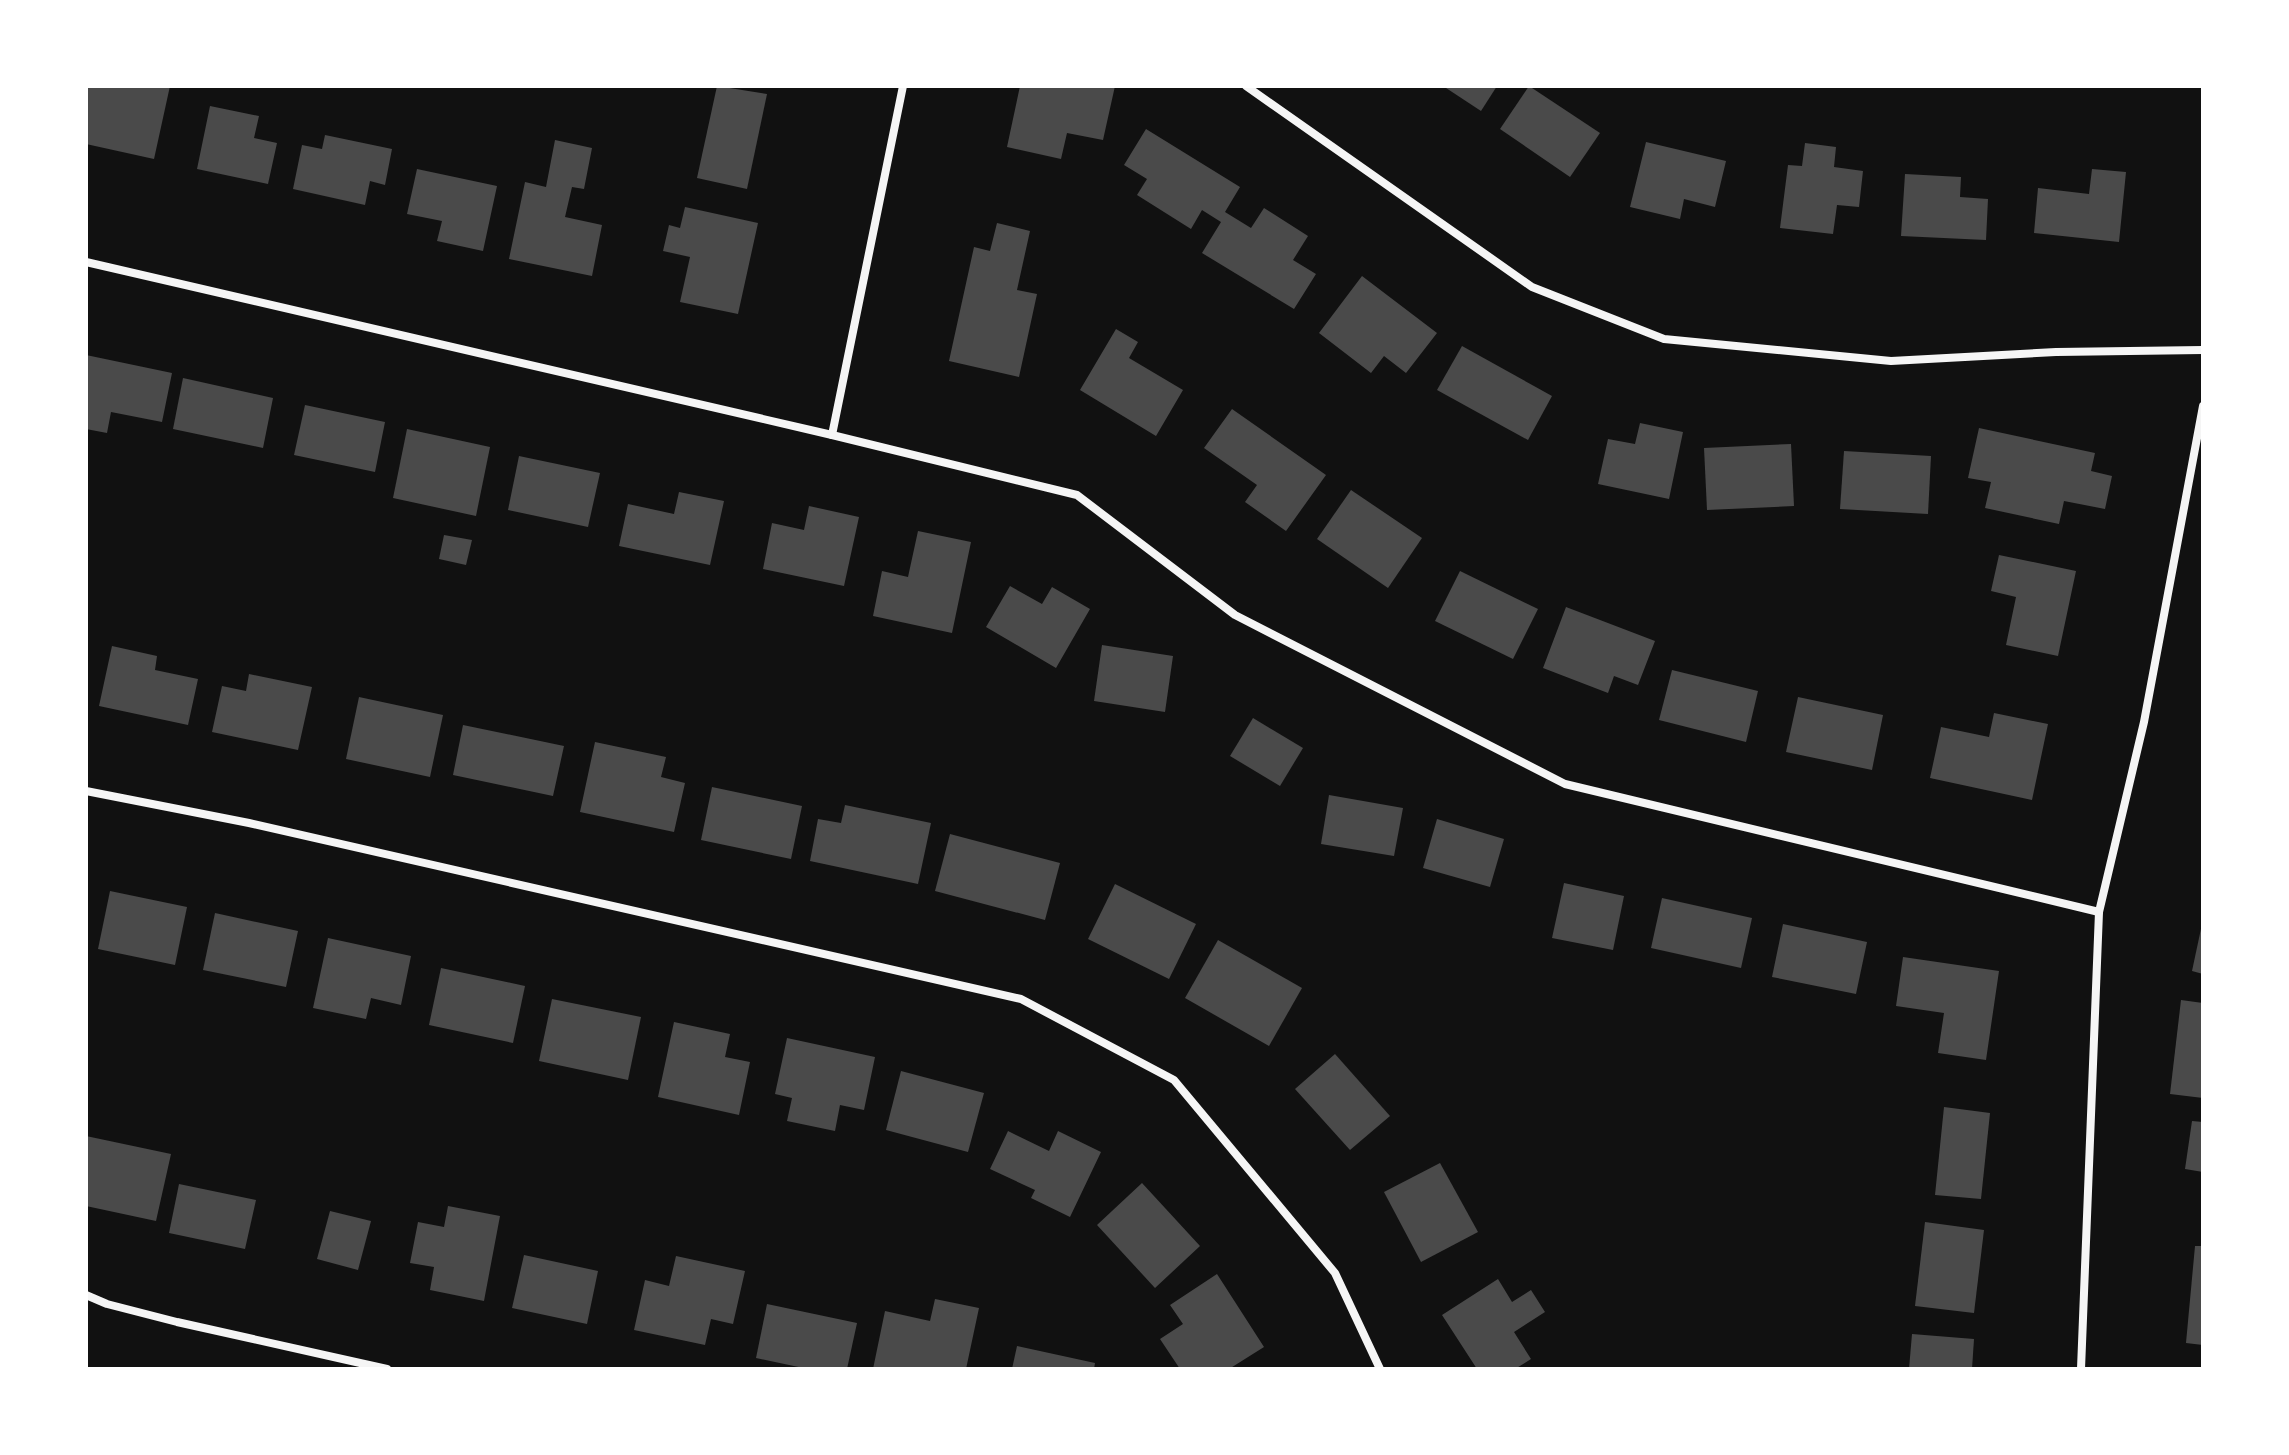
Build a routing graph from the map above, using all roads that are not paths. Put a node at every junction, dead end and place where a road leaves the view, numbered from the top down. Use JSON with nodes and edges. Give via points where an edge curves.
{"nodes":[{"id":1,"x":903,"y":86,"type":"edge"},
{"id":2,"x":1246,"y":86,"type":"edge"},
{"id":3,"x":86,"y":262,"type":"edge"},
{"id":4,"x":2203,"y":350,"type":"edge"},
{"id":5,"x":2203,"y":406,"type":"edge"},
{"id":6,"x":832,"y":435,"type":"junction"},
{"id":7,"x":86,"y":791,"type":"edge"},
{"id":8,"x":2099,"y":912,"type":"junction"},
{"id":9,"x":86,"y":1295,"type":"edge"},
{"id":10,"x":387,"y":1369,"type":"edge"},
{"id":11,"x":1380,"y":1369,"type":"edge"},
{"id":12,"x":2081,"y":1369,"type":"edge"}],
"edges":[{"from":1,"to":6,"type":"street"},
{"from":2,"to":4,"type":"street","via":[[1532,287],[1664,339],[1891,361]]},
{"from":3,"to":6,"type":"street"},
{"from":5,"to":8,"type":"street","via":[[2144,722]]},
{"from":6,"to":8,"type":"street","via":[[1077,495],[1235,615],[1565,784]]},
{"from":7,"to":11,"type":"street","via":[[249,823],[1021,999],[1174,1080],[1335,1273]]},
{"from":8,"to":12,"type":"street"},
{"from":9,"to":10,"type":"street","via":[[177,1322]]}]}
